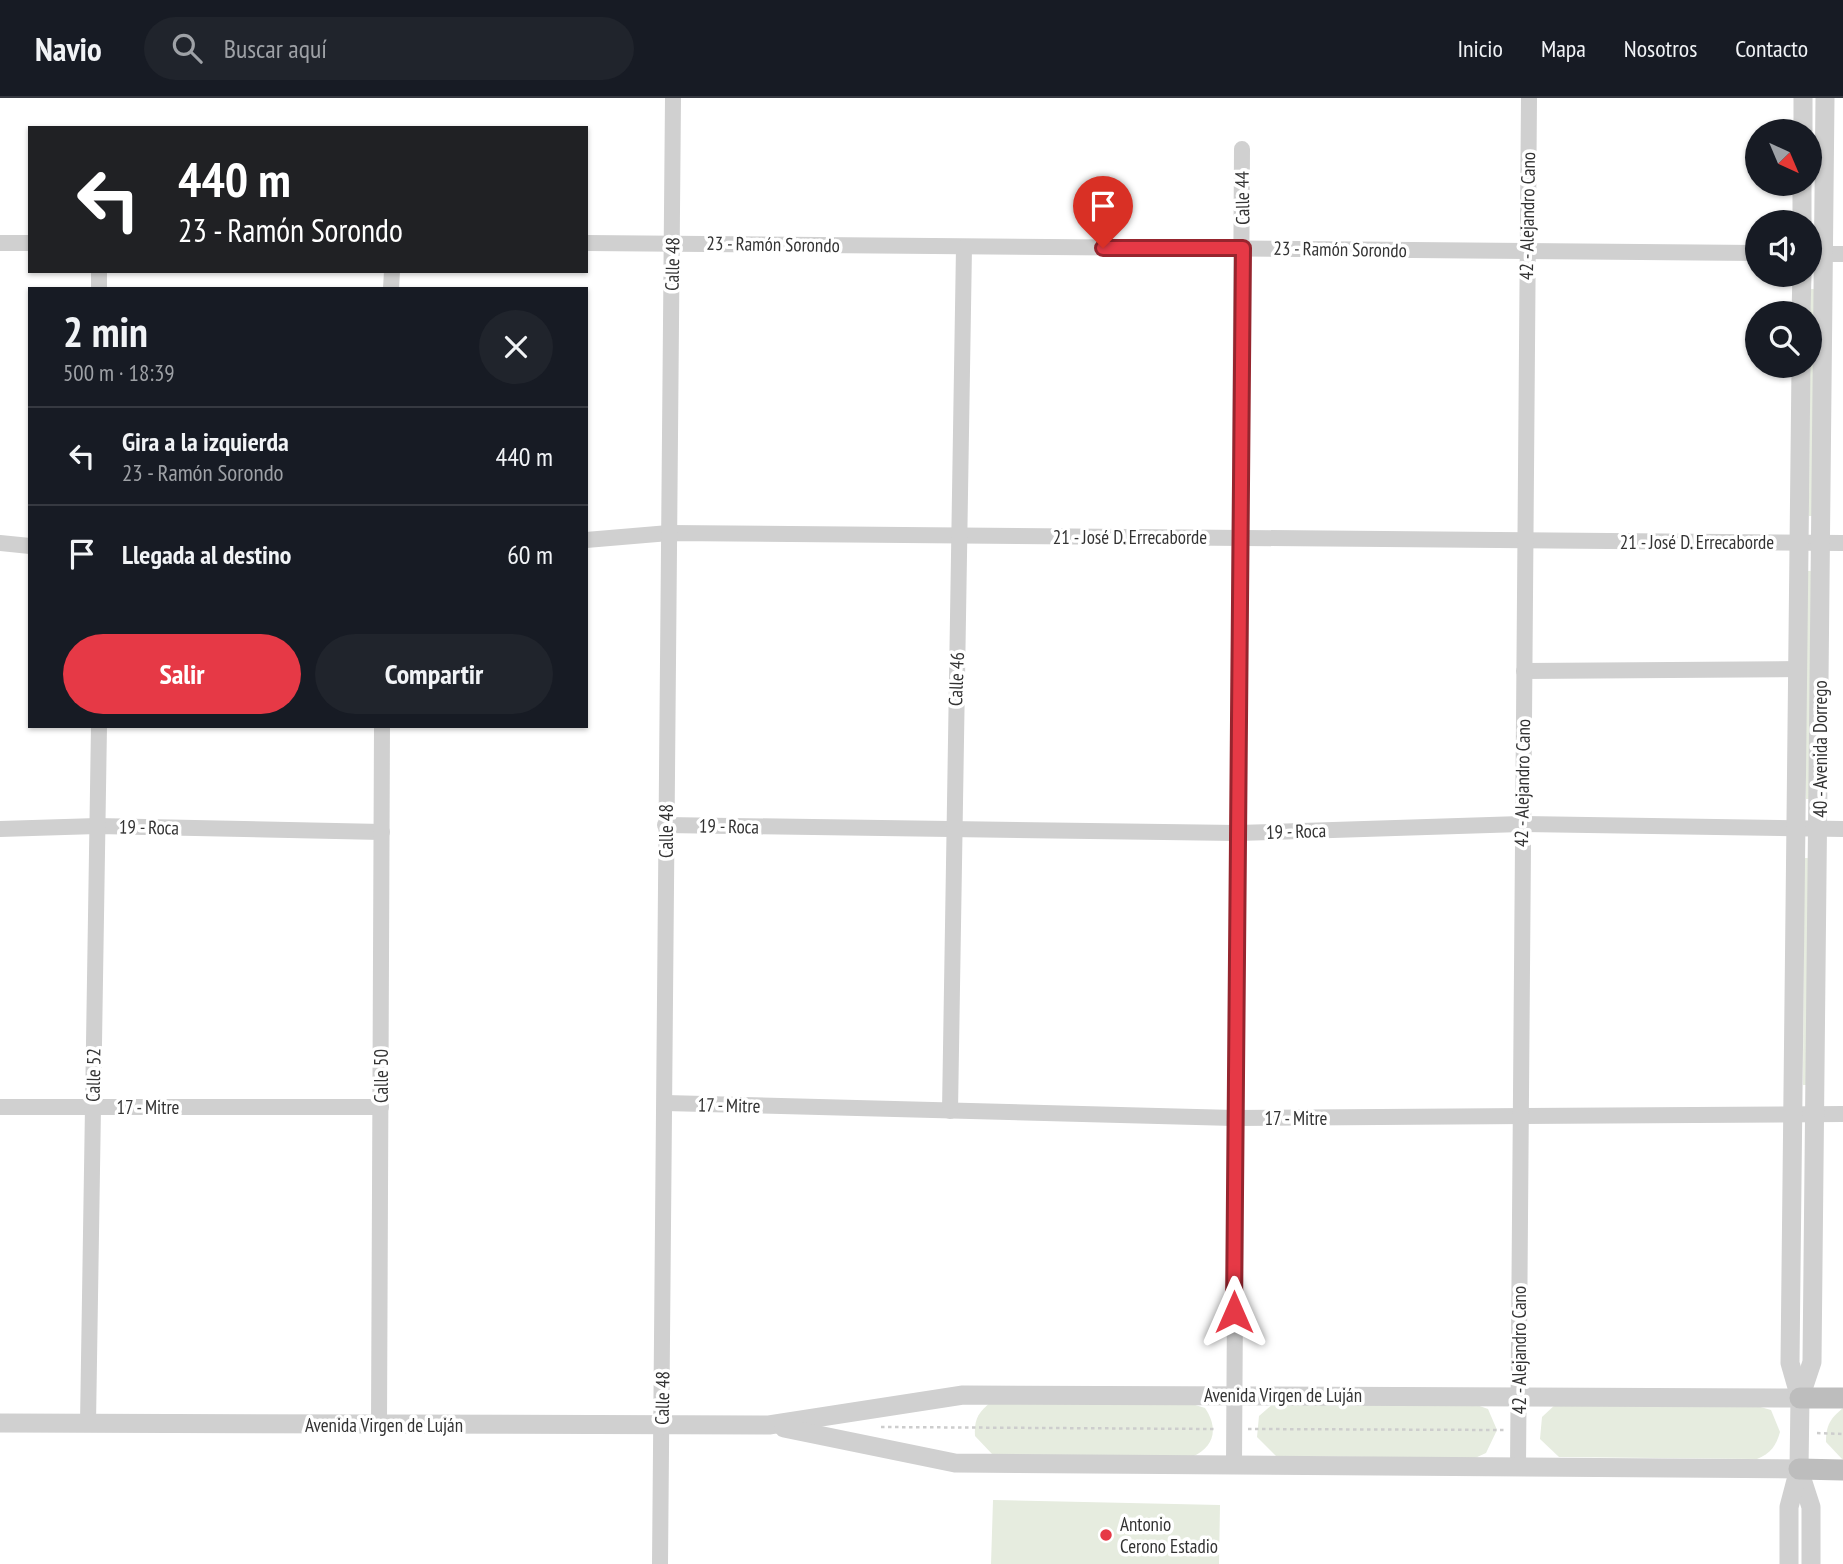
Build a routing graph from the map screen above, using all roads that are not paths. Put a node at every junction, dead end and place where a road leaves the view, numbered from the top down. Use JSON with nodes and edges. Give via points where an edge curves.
{"nodes":[{"id":1,"x":673,"y":98,"type":"edge"},
{"id":2,"x":1529,"y":98,"type":"edge"},
{"id":3,"x":1803,"y":98,"type":"edge"},
{"id":4,"x":1825,"y":98,"type":"edge"},
{"id":5,"x":1803,"y":119,"type":"edge"},
{"id":6,"x":1242,"y":149,"type":"dead end"},
{"id":7,"x":0,"y":243,"type":"edge"},
{"id":8,"x":28,"y":243,"type":"edge"},
{"id":9,"x":588,"y":243,"type":"edge"},
{"id":10,"x":672,"y":243,"type":"junction"},
{"id":11,"x":964,"y":247,"type":"junction"},
{"id":12,"x":1243,"y":248,"type":"junction"},
{"id":13,"x":1527,"y":251,"type":"junction"},
{"id":14,"x":1745,"y":253,"type":"edge"},
{"id":15,"x":1825,"y":254,"type":"edge"},
{"id":16,"x":1801,"y":378,"type":"edge"},
{"id":17,"x":669,"y":533,"type":"junction"},
{"id":18,"x":960,"y":536,"type":"junction"},
{"id":19,"x":1241,"y":538,"type":"junction"},
{"id":20,"x":588,"y":540,"type":"edge"},
{"id":21,"x":1525,"y":540,"type":"junction"},
{"id":22,"x":1800,"y":542,"type":"junction"},
{"id":23,"x":0,"y":543,"type":"edge"},
{"id":24,"x":1821,"y":543,"type":"junction"},
{"id":25,"x":1843,"y":543,"type":"edge"},
{"id":26,"x":28,"y":546,"type":"edge"},
{"id":27,"x":1798,"y":669,"type":"junction"},
{"id":28,"x":1524,"y":671,"type":"junction"},
{"id":29,"x":99,"y":728,"type":"edge"},
{"id":30,"x":382,"y":728,"type":"edge"},
{"id":31,"x":1521,"y":824,"type":"junction"},
{"id":32,"x":666,"y":825,"type":"junction"},
{"id":33,"x":97,"y":826,"type":"junction"},
{"id":34,"x":1797,"y":828,"type":"junction"},
{"id":35,"x":1819,"y":828,"type":"junction"},
{"id":36,"x":0,"y":829,"type":"edge"},
{"id":37,"x":953,"y":829,"type":"junction"},
{"id":38,"x":1843,"y":829,"type":"edge"},
{"id":39,"x":382,"y":832,"type":"junction"},
{"id":40,"x":1237,"y":833,"type":"junction"},
{"id":41,"x":665,"y":1103,"type":"junction"},
{"id":42,"x":0,"y":1107,"type":"edge"},
{"id":43,"x":93,"y":1107,"type":"junction"},
{"id":44,"x":381,"y":1107,"type":"junction"},
{"id":45,"x":950,"y":1111,"type":"junction"},
{"id":46,"x":1794,"y":1113,"type":"junction"},
{"id":47,"x":1816,"y":1114,"type":"junction"},
{"id":48,"x":1843,"y":1114,"type":"edge"},
{"id":49,"x":1521,"y":1116,"type":"junction"},
{"id":50,"x":1234,"y":1118,"type":"junction"},
{"id":51,"x":1235,"y":1395,"type":"junction"},
{"id":52,"x":1518,"y":1396,"type":"junction"},
{"id":53,"x":1800,"y":1398,"type":"junction"},
{"id":54,"x":1843,"y":1398,"type":"edge"},
{"id":55,"x":0,"y":1423,"type":"edge"},
{"id":56,"x":88,"y":1424,"type":"junction"},
{"id":57,"x":379,"y":1425,"type":"junction"},
{"id":58,"x":769,"y":1425,"type":"junction"},
{"id":59,"x":661,"y":1427,"type":"junction"},
{"id":60,"x":1234,"y":1465,"type":"junction"},
{"id":61,"x":1518,"y":1467,"type":"junction"},
{"id":62,"x":1799,"y":1469,"type":"junction"},
{"id":63,"x":1843,"y":1470,"type":"edge"},
{"id":64,"x":660,"y":1564,"type":"edge"},
{"id":65,"x":1789,"y":1564,"type":"edge"},
{"id":66,"x":1811,"y":1564,"type":"edge"}],
"edges":[{"from":1,"to":10,"type":"street","name":"Calle 48"},
{"from":2,"to":13,"type":"street","name":"42 - Alejandro Cano"},
{"from":3,"to":5,"type":"street"},
{"from":4,"to":15,"type":"street","name":"40 - Avenida Dorrego"},
{"from":6,"to":12,"type":"street","name":"Calle 44"},
{"from":7,"to":8,"type":"street"},
{"from":9,"to":10,"type":"street","name":"23 - Ramón Sorondo"},
{"from":10,"to":11,"type":"street","name":"23 - Ramón Sorondo"},
{"from":10,"to":17,"type":"street","name":"Calle 48"},
{"from":11,"to":12,"type":"street","name":"23 - Ramón Sorondo"},
{"from":11,"to":18,"type":"street","name":"Calle 46"},
{"from":12,"to":13,"type":"street","name":"23 - Ramón Sorondo"},
{"from":12,"to":19,"type":"street","name":"Calle 44"},
{"from":13,"to":14,"type":"street","name":"23 - Ramón Sorondo"},
{"from":13,"to":21,"type":"street","name":"42 - Alejandro Cano"},
{"from":15,"to":24,"type":"street","name":"40 - Avenida Dorrego"},
{"from":16,"to":22,"type":"street","name":"40 - Avenida Dorrego"},
{"from":17,"to":18,"type":"street","name":"21 - José D. Errecaborde"},
{"from":17,"to":20,"type":"street","name":"21 - José D. Errecaborde"},
{"from":17,"to":32,"type":"street","name":"Calle 48"},
{"from":18,"to":19,"type":"street","name":"21 - José D. Errecaborde"},
{"from":18,"to":37,"type":"street","name":"Calle 46"},
{"from":19,"to":21,"type":"street","name":"21 - José D. Errecaborde"},
{"from":19,"to":40,"type":"street","name":"Calle 44"},
{"from":21,"to":22,"type":"street","name":"21 - José D. Errecaborde"},
{"from":21,"to":28,"type":"street","name":"42 - Alejandro Cano"},
{"from":22,"to":24,"type":"street","name":"21 - José D. Errecaborde"},
{"from":22,"to":27,"type":"street","name":"40 - Avenida Dorrego"},
{"from":23,"to":26,"type":"street"},
{"from":24,"to":25,"type":"street","name":"21 - José D. Errecaborde"},
{"from":24,"to":35,"type":"street","name":"40 - Avenida Dorrego"},
{"from":27,"to":28,"type":"street"},
{"from":27,"to":34,"type":"street","name":"40 - Avenida Dorrego"},
{"from":28,"to":31,"type":"street","name":"42 - Alejandro Cano"},
{"from":29,"to":33,"type":"street","name":"Calle 52"},
{"from":30,"to":39,"type":"street","name":"Calle 50"},
{"from":31,"to":34,"type":"street","name":"19 - Roca"},
{"from":31,"to":40,"type":"street","name":"19 - Roca"},
{"from":31,"to":49,"type":"street","name":"42 - Alejandro Cano"},
{"from":32,"to":37,"type":"street","name":"19 - Roca"},
{"from":32,"to":41,"type":"street","name":"Calle 48"},
{"from":33,"to":36,"type":"street","name":"19 - Roca"},
{"from":33,"to":39,"type":"street","name":"19 - Roca"},
{"from":33,"to":43,"type":"street","name":"Calle 52"},
{"from":34,"to":35,"type":"street","name":"19 - Roca"},
{"from":34,"to":46,"type":"street","name":"40 - Avenida Dorrego"},
{"from":35,"to":38,"type":"street","name":"19 - Roca"},
{"from":35,"to":47,"type":"street","name":"40 - Avenida Dorrego"},
{"from":37,"to":40,"type":"street","name":"19 - Roca"},
{"from":37,"to":45,"type":"street","name":"Calle 46"},
{"from":39,"to":44,"type":"street","name":"Calle 50"},
{"from":40,"to":50,"type":"street","name":"Calle 44"},
{"from":41,"to":45,"type":"street","name":"17 - Mitre"},
{"from":41,"to":59,"type":"street","name":"Calle 48"},
{"from":42,"to":43,"type":"street","name":"17 - Mitre"},
{"from":43,"to":44,"type":"street","name":"17 - Mitre"},
{"from":43,"to":56,"type":"street","name":"Calle 52"},
{"from":44,"to":57,"type":"street","name":"Calle 50"},
{"from":45,"to":50,"type":"street","name":"17 - Mitre"},
{"from":46,"to":47,"type":"street","name":"17 - Mitre"},
{"from":46,"to":49,"type":"street","name":"17 - Mitre"},
{"from":46,"to":53,"type":"street","name":"40 - Avenida Dorrego","via":[[1790,1363]]},
{"from":47,"to":48,"type":"street","name":"17 - Mitre"},
{"from":47,"to":53,"type":"street","name":"40 - Avenida Dorrego","via":[[1812,1362]]},
{"from":49,"to":50,"type":"street","name":"17 - Mitre"},
{"from":49,"to":52,"type":"street","name":"42 - Alejandro Cano"},
{"from":50,"to":51,"type":"street","name":"Calle 44"},
{"from":51,"to":52,"type":"street","name":"Avenida Virgen de Luján"},
{"from":51,"to":58,"type":"street","name":"Avenida Virgen de Luján","via":[[963,1395]]},
{"from":51,"to":60,"type":"street","name":"Calle 44"},
{"from":52,"to":53,"type":"street","name":"Avenida Virgen de Luján"},
{"from":52,"to":61,"type":"street","name":"42 - Alejandro Cano"},
{"from":53,"to":54,"type":"main road"},
{"from":53,"to":62,"type":"street","name":"40 - Avenida Dorrego"},
{"from":55,"to":56,"type":"street","name":"Avenida Virgen de Luján"},
{"from":56,"to":57,"type":"street","name":"Avenida Virgen de Luján"},
{"from":57,"to":59,"type":"street","name":"Avenida Virgen de Luján"},
{"from":58,"to":59,"type":"street","name":"Avenida Virgen de Luján"},
{"from":58,"to":60,"type":"street","name":"Avenida Virgen de Luján","via":[[955,1463]]},
{"from":59,"to":64,"type":"street","name":"Calle 48"},
{"from":60,"to":61,"type":"street","name":"Avenida Virgen de Luján"},
{"from":61,"to":62,"type":"street","name":"Avenida Virgen de Luján"},
{"from":62,"to":63,"type":"main road"},
{"from":62,"to":65,"type":"street","name":"40 - Avenida Dorrego","via":[[1789,1507]]},
{"from":62,"to":66,"type":"street","name":"40 - Avenida Dorrego","via":[[1811,1507]]}]}
